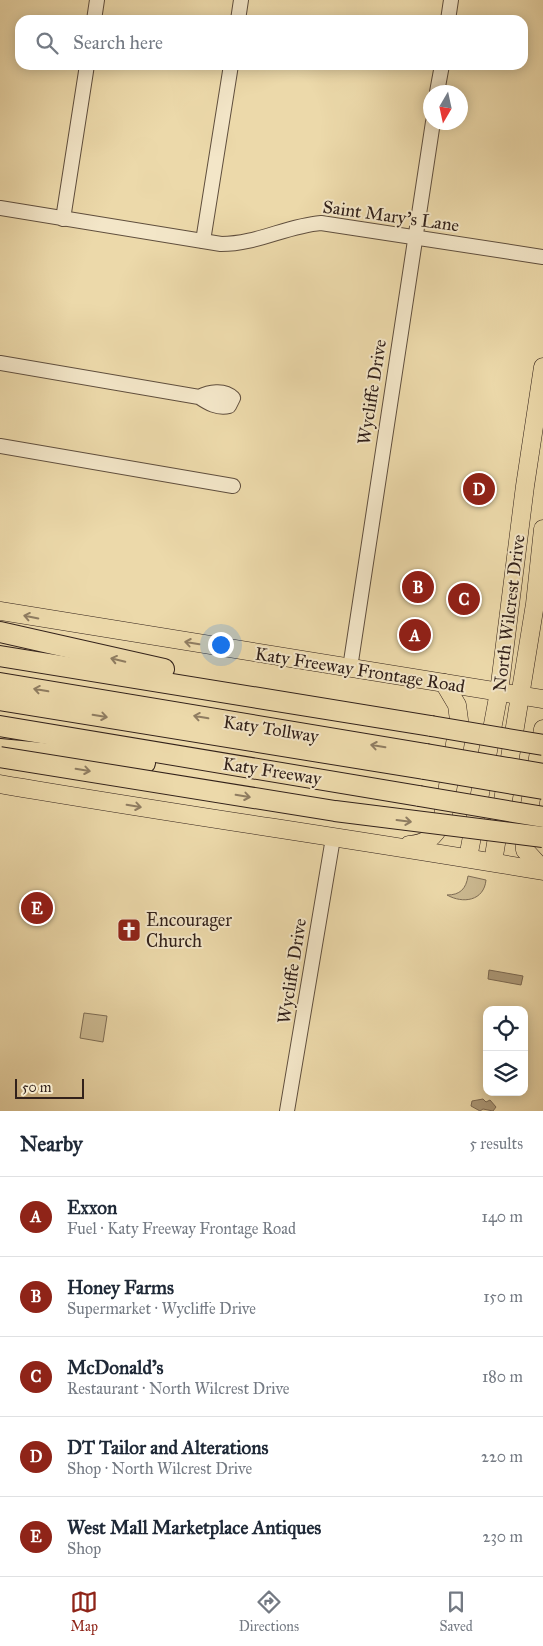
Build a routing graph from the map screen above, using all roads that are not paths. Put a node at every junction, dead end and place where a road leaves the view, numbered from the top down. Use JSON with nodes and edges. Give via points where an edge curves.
{"nodes":[{"id":1,"x":97,"y":0,"type":"edge"},
{"id":2,"x":241,"y":0,"type":"edge"},
{"id":3,"x":452,"y":0,"type":"edge"},
{"id":4,"x":95,"y":15,"type":"edge"},
{"id":5,"x":239,"y":15,"type":"edge"},
{"id":6,"x":449,"y":15,"type":"edge"},
{"id":7,"x":86,"y":70,"type":"edge"},
{"id":8,"x":230,"y":70,"type":"edge"},
{"id":9,"x":441,"y":70,"type":"edge"},
{"id":10,"x":438,"y":85,"type":"edge"},
{"id":11,"x":432,"y":130,"type":"edge"},
{"id":12,"x":0,"y":208,"type":"edge"},
{"id":13,"x":62,"y":220,"type":"junction"},
{"id":14,"x":415,"y":237,"type":"junction"},
{"id":15,"x":203,"y":241,"type":"junction"},
{"id":16,"x":543,"y":257,"type":"edge"},
{"id":17,"x":0,"y":362,"type":"edge"},
{"id":18,"x":543,"y":367,"type":"edge"},
{"id":19,"x":542,"y":386,"type":"edge"},
{"id":20,"x":199,"y":396,"type":"dead end"},
{"id":21,"x":0,"y":446,"type":"edge"},
{"id":22,"x":233,"y":486,"type":"dead end"},
{"id":23,"x":520,"y":524,"type":"junction"},
{"id":24,"x":543,"y":529,"type":"edge"},
{"id":25,"x":0,"y":611,"type":"edge"},
{"id":26,"x":0,"y":632,"type":"edge"},
{"id":27,"x":0,"y":656,"type":"edge"},
{"id":28,"x":350,"y":668,"type":"junction"},
{"id":29,"x":0,"y":683,"type":"edge"},
{"id":30,"x":444,"y":683,"type":"junction"},
{"id":31,"x":499,"y":692,"type":"junction"},
{"id":32,"x":521,"y":695,"type":"junction"},
{"id":33,"x":543,"y":699,"type":"edge"},
{"id":34,"x":0,"y":700,"type":"edge"},
{"id":35,"x":353,"y":714,"type":"junction"},
{"id":36,"x":0,"y":726,"type":"edge"},
{"id":37,"x":543,"y":729,"type":"edge"},
{"id":38,"x":543,"y":745,"type":"edge"},
{"id":39,"x":0,"y":749,"type":"edge"},
{"id":40,"x":0,"y":757,"type":"edge"},
{"id":41,"x":425,"y":762,"type":"junction"},
{"id":42,"x":543,"y":774,"type":"edge"},
{"id":43,"x":326,"y":780,"type":"junction"},
{"id":44,"x":0,"y":784,"type":"edge"},
{"id":45,"x":543,"y":789,"type":"edge"},
{"id":46,"x":543,"y":816,"type":"edge"},
{"id":47,"x":543,"y":837,"type":"edge"},
{"id":48,"x":333,"y":838,"type":"junction"},
{"id":49,"x":398,"y":846,"type":"junction"},
{"id":50,"x":468,"y":858,"type":"junction"},
{"id":51,"x":493,"y":862,"type":"junction"},
{"id":52,"x":543,"y":871,"type":"edge"},
{"id":53,"x":287,"y":1111,"type":"edge"}],
"edges":[{"from":1,"to":4,"type":"street"},
{"from":2,"to":5,"type":"street"},
{"from":3,"to":6,"type":"street"},
{"from":7,"to":13,"type":"street"},
{"from":8,"to":15,"type":"street"},
{"from":9,"to":10,"type":"street"},
{"from":11,"to":14,"type":"street","name":"Wycliffe Drive"},
{"from":12,"to":13,"type":"street","name":"Saint Mary's Lane"},
{"from":13,"to":15,"type":"street","name":"Saint Mary's Lane"},
{"from":14,"to":15,"type":"street","name":"Saint Mary's Lane","via":[[321,223],[292,228],[241,244]]},
{"from":14,"to":16,"type":"street","name":"Saint Mary's Lane"},
{"from":14,"to":28,"type":"street","name":"Wycliffe Drive"},
{"from":17,"to":20,"type":"street"},
{"from":18,"to":19,"type":"main road","name":"North Wilcrest Drive"},
{"from":19,"to":23,"type":"main road","name":"North Wilcrest Drive"},
{"from":21,"to":22,"type":"street"},
{"from":23,"to":24,"type":"street"},
{"from":23,"to":31,"type":"main road","name":"North Wilcrest Drive"},
{"from":24,"to":32,"type":"main road","name":"North Wilcrest Drive"},
{"from":28,"to":25,"type":"main road","name":"Katy Freeway Frontage Road","one_way":true},
{"from":35,"to":26,"type":"highway","one_way":true,"via":[[225,680]]},
{"from":27,"to":35,"type":"highway"},
{"from":28,"to":30,"type":"main road","name":"Katy Freeway Frontage Road"},
{"from":41,"to":29,"type":"highway","name":"Katy Tollway","one_way":true},
{"from":30,"to":31,"type":"main road","name":"Katy Freeway Frontage Road"},
{"from":30,"to":49,"type":"main road","via":[[457,705],[459,720],[442,822],[436,834],[424,844]]},
{"from":31,"to":32,"type":"main road","name":"Katy Freeway Frontage Road"},
{"from":31,"to":50,"type":"main road","name":"North Wilcrest Drive"},
{"from":32,"to":33,"type":"main road","name":"Katy Freeway Frontage Road"},
{"from":32,"to":51,"type":"main road","name":"North Wilcrest Drive"},
{"from":34,"to":41,"type":"highway","name":"Katy Tollway","one_way":true},
{"from":35,"to":38,"type":"highway","bridge":true},
{"from":36,"to":43,"type":"highway","name":"Katy Freeway"},
{"from":37,"to":52,"type":"main road","via":[[524,839],[525,850]]},
{"from":39,"to":43,"type":"highway"},
{"from":40,"to":47,"type":"highway","one_way":true,"bridge":true,"via":[[352,814]]},
{"from":41,"to":42,"type":"highway","name":"Katy Tollway","bridge":true},
{"from":41,"to":45,"type":"highway","name":"Katy Tollway","bridge":true},
{"from":43,"to":46,"type":"highway","name":"Katy Freeway","bridge":true},
{"from":44,"to":48,"type":"main road","one_way":true},
{"from":48,"to":49,"type":"main road"},
{"from":48,"to":53,"type":"street","name":"Wycliffe Drive"},
{"from":49,"to":50,"type":"main road"},
{"from":50,"to":51,"type":"main road"},
{"from":51,"to":52,"type":"main road"}]}
